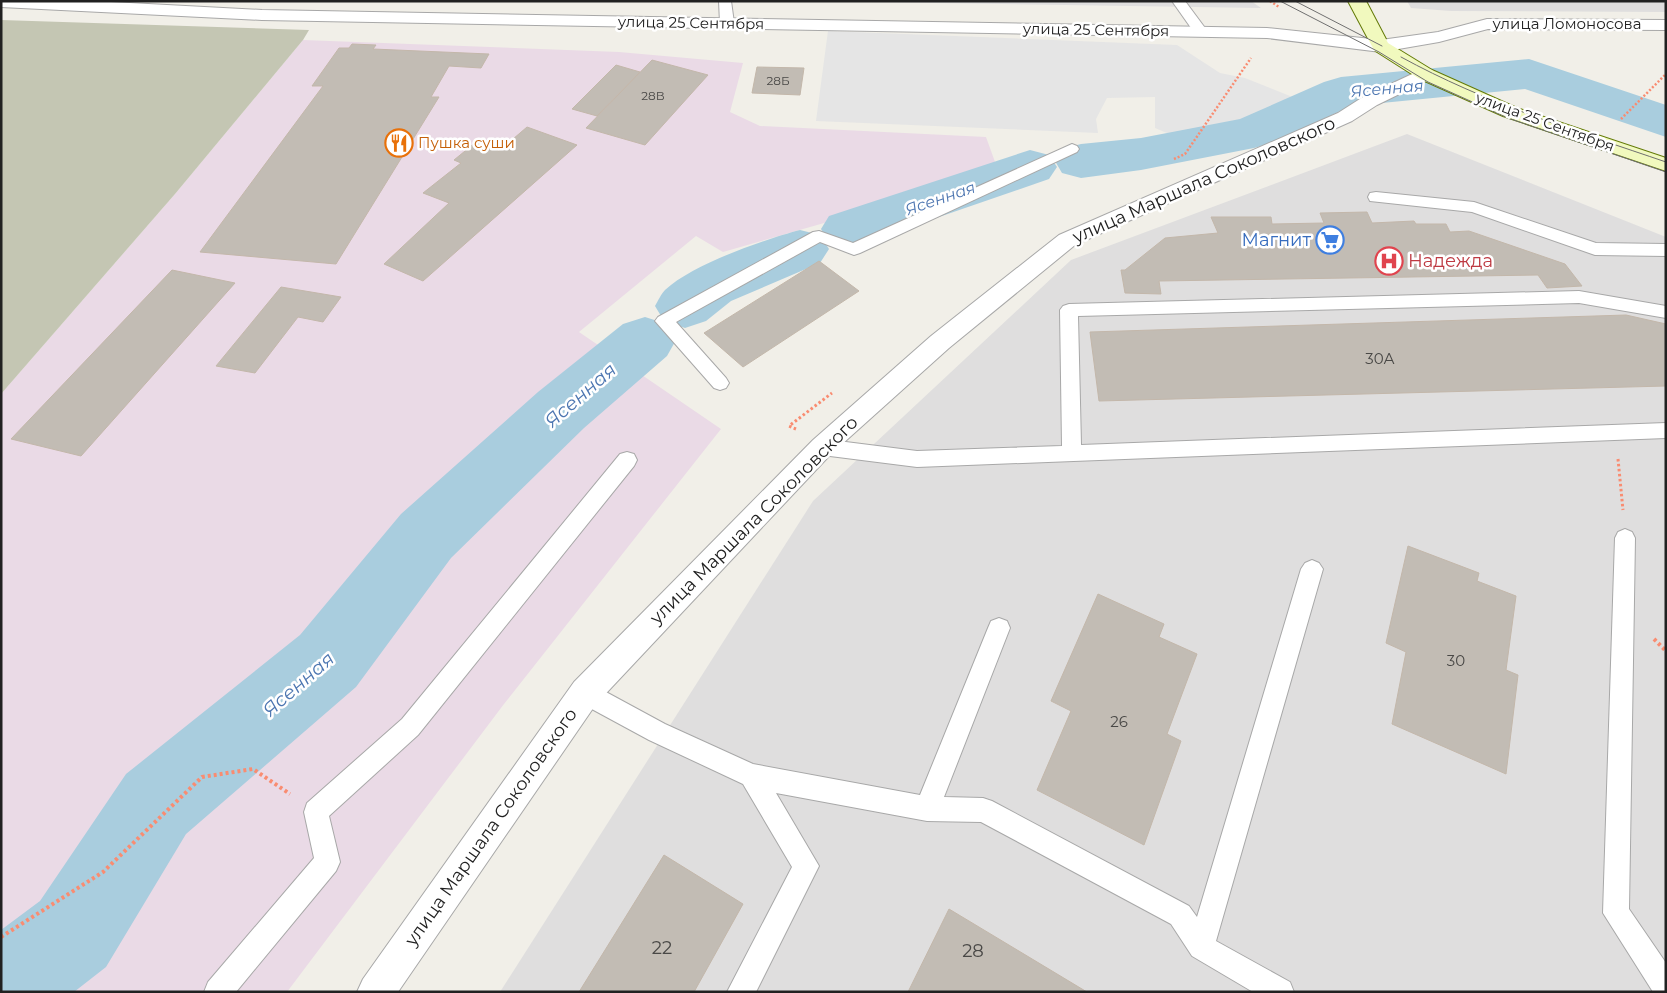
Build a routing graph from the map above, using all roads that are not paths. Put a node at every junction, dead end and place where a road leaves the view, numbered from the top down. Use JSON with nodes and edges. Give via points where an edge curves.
{"nodes":[{"id":1,"x":725,"y":1,"type":"edge"},
{"id":2,"x":1178,"y":1,"type":"edge"},
{"id":3,"x":1357,"y":1,"type":"edge"},
{"id":4,"x":1,"y":2,"type":"edge"},
{"id":5,"x":727,"y":23,"type":"junction"},
{"id":6,"x":1666,"y":25,"type":"edge"},
{"id":7,"x":1201,"y":32,"type":"junction"},
{"id":8,"x":1381,"y":46,"type":"junction"},
{"id":9,"x":1424,"y":76,"type":"junction"},
{"id":10,"x":1072,"y":149,"type":"dead end"},
{"id":11,"x":1666,"y":165,"type":"edge"},
{"id":12,"x":1376,"y":197,"type":"dead end"},
{"id":13,"x":1666,"y":250,"type":"edge"},
{"id":14,"x":1666,"y":312,"type":"edge"},
{"id":15,"x":720,"y":383,"type":"dead end"},
{"id":16,"x":1666,"y":430,"type":"edge"},
{"id":17,"x":822,"y":447,"type":"junction"},
{"id":18,"x":1072,"y":453,"type":"junction"},
{"id":19,"x":627,"y":460,"type":"dead end"},
{"id":20,"x":1625,"y":538,"type":"road end"},
{"id":21,"x":1312,"y":569,"type":"dead end"},
{"id":22,"x":1000,"y":628,"type":"dead end"},
{"id":23,"x":585,"y":693,"type":"junction"},
{"id":24,"x":752,"y":776,"type":"junction"},
{"id":25,"x":927,"y":809,"type":"junction"},
{"id":26,"x":1201,"y":947,"type":"junction"},
{"id":27,"x":1666,"y":987,"type":"edge"},
{"id":28,"x":218,"y":992,"type":"edge"},
{"id":29,"x":376,"y":992,"type":"edge"},
{"id":30,"x":742,"y":992,"type":"edge"},
{"id":31,"x":1280,"y":992,"type":"edge"}],
"edges":[{"from":1,"to":5,"type":"lane"},
{"from":2,"to":7,"type":"lane"},
{"from":3,"to":8,"type":"main road"},
{"from":4,"to":5,"type":"street","name":"улица 25 Сентября","via":[[262,15]]},
{"from":5,"to":7,"type":"street","name":"улица 25 Сентября"},
{"from":6,"to":8,"type":"street","name":"улица Ломоносова","via":[[1487,24],[1439,37]]},
{"from":7,"to":8,"type":"street","name":"улица 25 Сентября","via":[[1268,33]]},
{"from":8,"to":9,"type":"main road","name":"улица 25 Сентября"},
{"from":9,"to":11,"type":"main road","name":"улица 25 Сентября","via":[[1510,112]]},
{"from":9,"to":17,"type":"street","name":"улица Маршала Соколовского","via":[[1372,100],[1345,117],[1068,240],[940,342]]},
{"from":10,"to":15,"type":"lane","via":[[854,249],[819,236],[664,320]]},
{"from":12,"to":13,"type":"lane","via":[[1474,207],[1595,249]]},
{"from":14,"to":18,"type":"lane","via":[[1579,297],[1069,310]]},
{"from":16,"to":18,"type":"lane"},
{"from":17,"to":18,"type":"lane","via":[[918,460]]},
{"from":17,"to":23,"type":"street","name":"улица Маршала Соколовского"},
{"from":19,"to":28,"type":"lane","via":[[410,727],[316,812],[326,862]]},
{"from":20,"to":27,"type":"lane","via":[[1616,913]]},
{"from":21,"to":26,"type":"lane"},
{"from":22,"to":25,"type":"lane"},
{"from":23,"to":24,"type":"lane","via":[[657,732]]},
{"from":23,"to":29,"type":"street","name":"улица Маршала Соколовского"},
{"from":24,"to":25,"type":"lane"},
{"from":24,"to":30,"type":"lane","via":[[806,866]]},
{"from":25,"to":26,"type":"lane","via":[[983,810],[1180,915]]},
{"from":26,"to":31,"type":"lane"}]}
